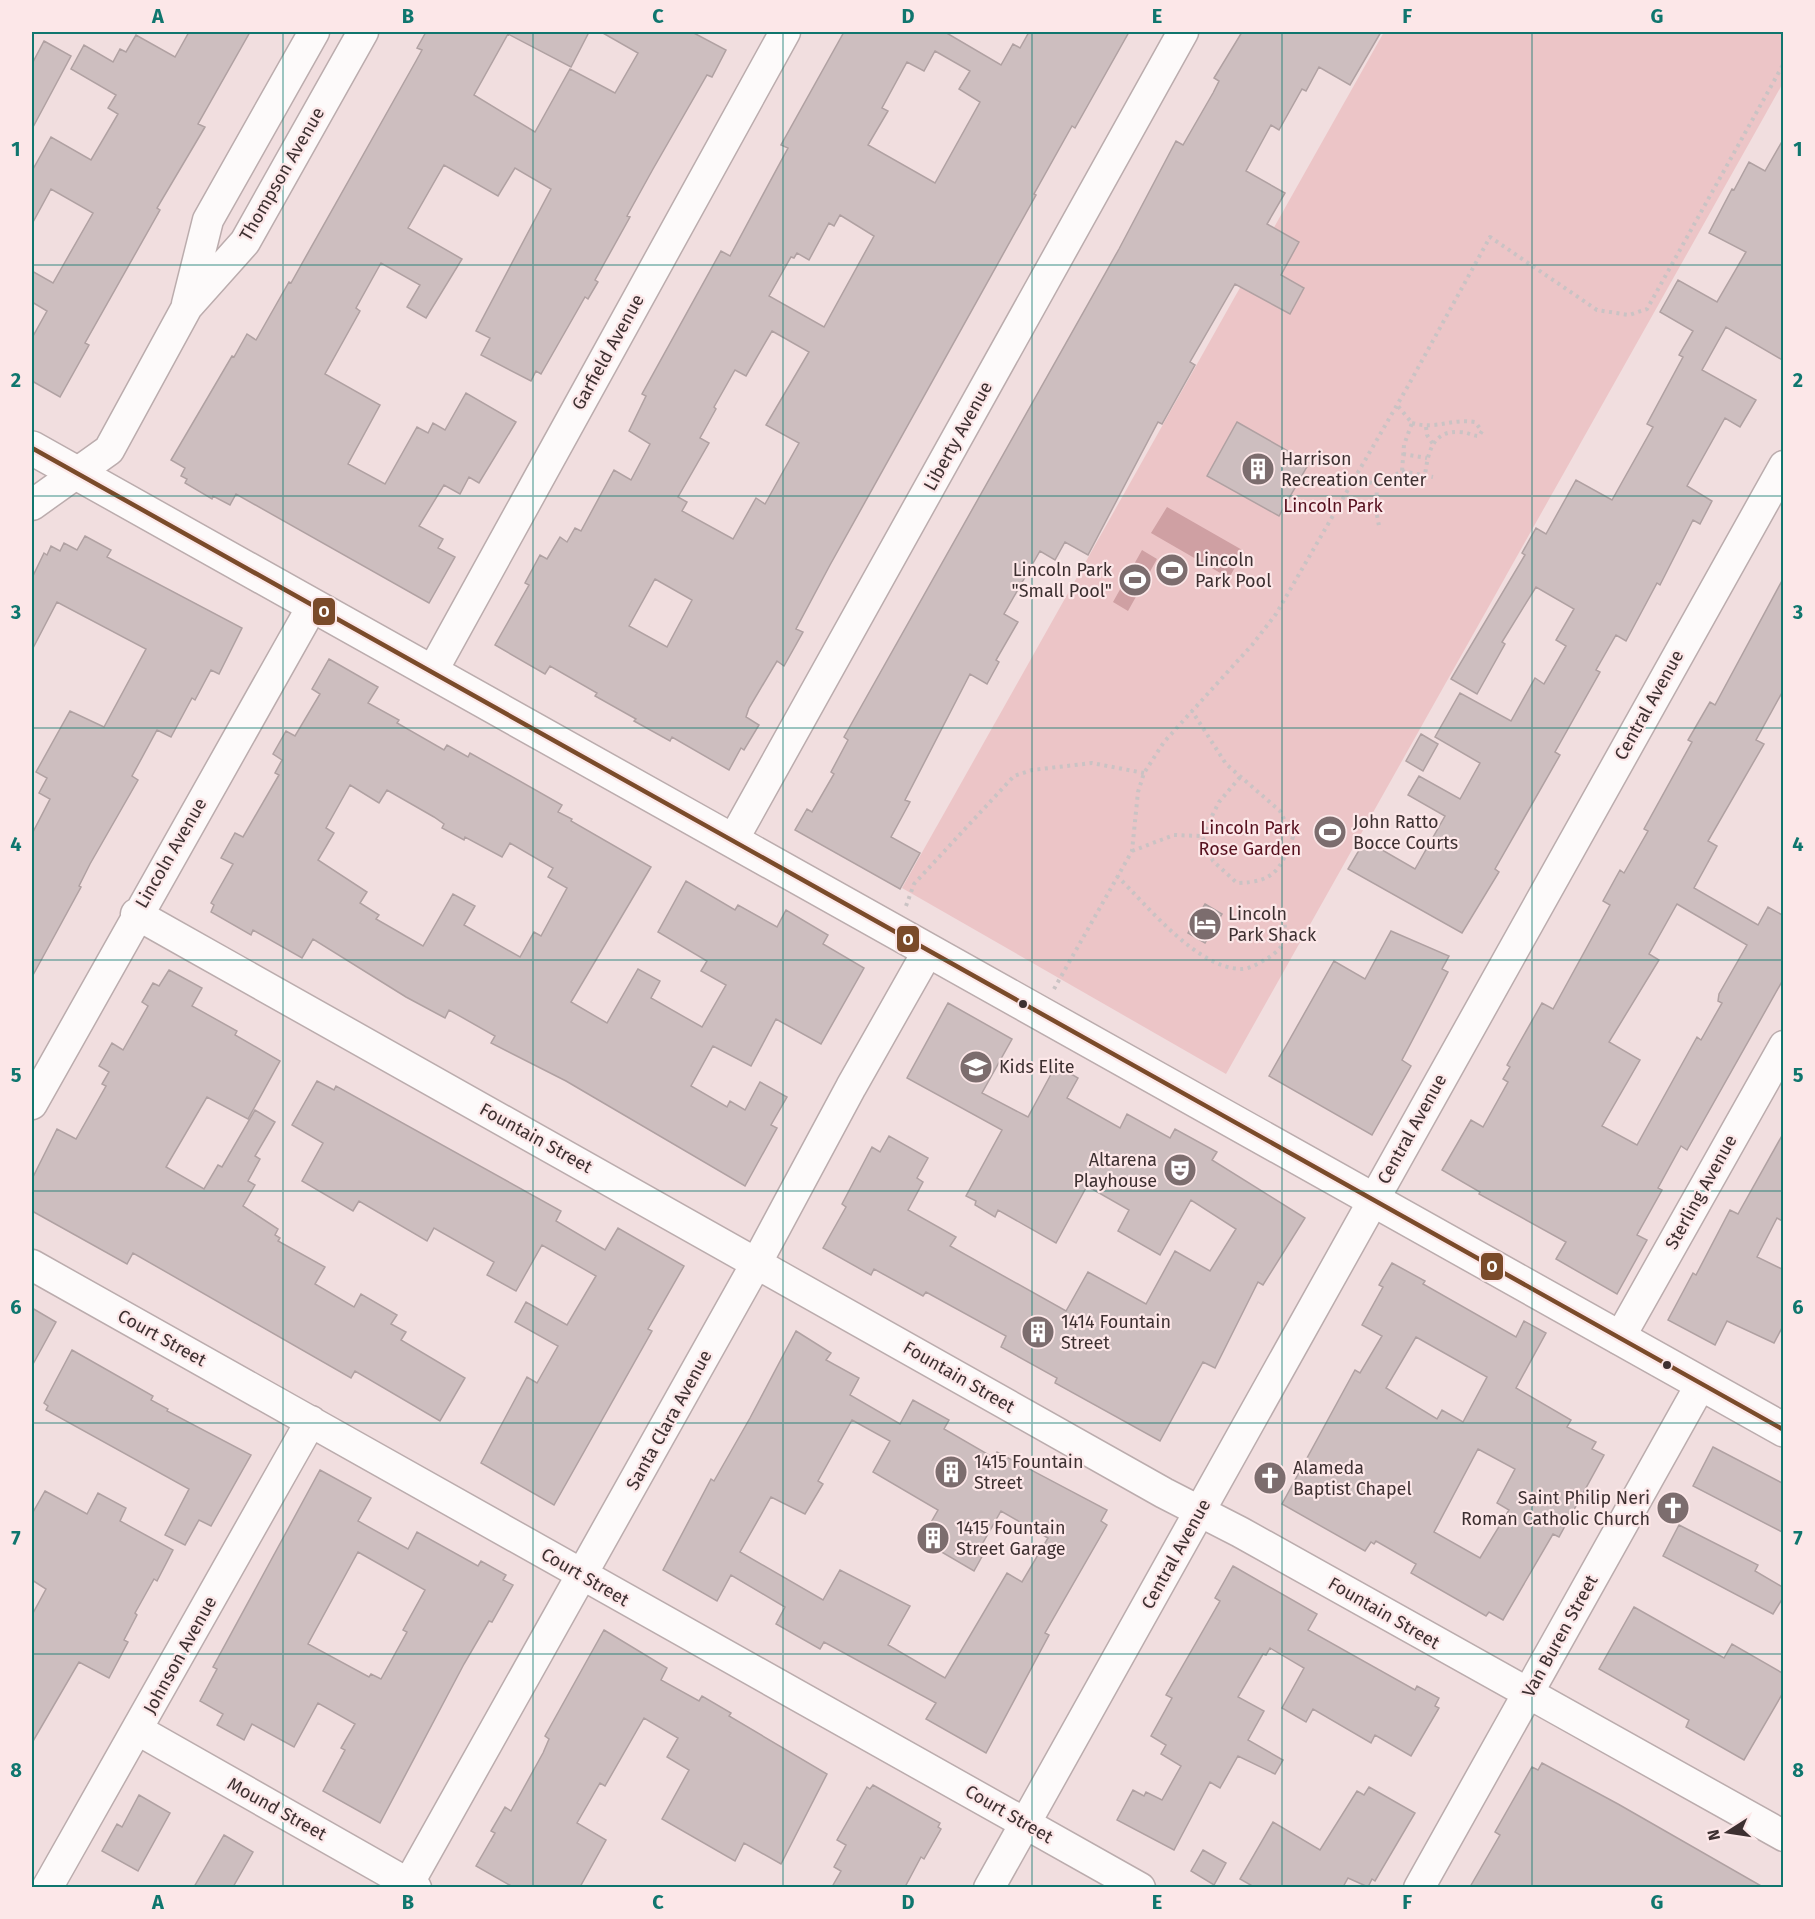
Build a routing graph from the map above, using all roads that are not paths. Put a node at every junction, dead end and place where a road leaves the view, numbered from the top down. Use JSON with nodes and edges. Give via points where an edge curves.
{"nodes":[{"id":1,"x":314,"y":32,"type":"edge"},
{"id":2,"x":363,"y":32,"type":"edge"},
{"id":3,"x":785,"y":32,"type":"edge"},
{"id":4,"x":1183,"y":32,"type":"edge"},
{"id":5,"x":187,"y":307,"type":"junction"},
{"id":6,"x":32,"y":448,"type":"edge"},
{"id":7,"x":1784,"y":466,"type":"edge"},
{"id":8,"x":78,"y":474,"type":"junction"},
{"id":9,"x":32,"y":505,"type":"edge"},
{"id":10,"x":313,"y":605,"type":"junction"},
{"id":11,"x":432,"y":672,"type":"junction"},
{"id":12,"x":733,"y":840,"type":"junction"},
{"id":13,"x":136,"y":915,"type":"junction"},
{"id":14,"x":928,"y":951,"type":"junction"},
{"id":15,"x":1784,"y":1046,"type":"edge"},
{"id":16,"x":32,"y":1104,"type":"edge"},
{"id":17,"x":1372,"y":1200,"type":"junction"},
{"id":18,"x":758,"y":1262,"type":"junction"},
{"id":19,"x":32,"y":1264,"type":"edge"},
{"id":20,"x":1619,"y":1339,"type":"junction"},
{"id":21,"x":1701,"y":1384,"type":"junction"},
{"id":22,"x":311,"y":1420,"type":"junction"},
{"id":23,"x":1784,"y":1430,"type":"edge"},
{"id":24,"x":1200,"y":1511,"type":"junction"},
{"id":25,"x":582,"y":1575,"type":"junction"},
{"id":26,"x":1528,"y":1695,"type":"junction"},
{"id":27,"x":138,"y":1730,"type":"junction"},
{"id":28,"x":1024,"y":1823,"type":"junction"},
{"id":29,"x":1784,"y":1836,"type":"edge"},
{"id":30,"x":410,"y":1886,"type":"edge"},
{"id":31,"x":47,"y":1887,"type":"edge"},
{"id":32,"x":989,"y":1887,"type":"edge"},
{"id":33,"x":1140,"y":1887,"type":"edge"},
{"id":34,"x":1419,"y":1887,"type":"edge"}],
"edges":[{"from":1,"to":5,"type":"street","name":"Thompson Avenue","via":[[208,220]]},
{"from":2,"to":5,"type":"street","name":"Thompson Avenue","via":[[245,242]]},
{"from":3,"to":11,"type":"street","name":"Garfield Avenue"},
{"from":4,"to":12,"type":"street","name":"Liberty Avenue"},
{"from":5,"to":8,"type":"street","name":"Thompson Avenue","via":[[109,450]]},
{"from":6,"to":8,"type":"main road"},
{"from":7,"to":17,"type":"street","name":"Central Avenue"},
{"from":8,"to":9,"type":"street","name":"Thompson Avenue"},
{"from":8,"to":10,"type":"main road"},
{"from":10,"to":11,"type":"main road"},
{"from":10,"to":13,"type":"street","name":"Lincoln Avenue"},
{"from":11,"to":12,"type":"main road"},
{"from":12,"to":14,"type":"main road"},
{"from":13,"to":16,"type":"street","name":"Lincoln Avenue"},
{"from":13,"to":18,"type":"street","name":"Fountain Street"},
{"from":14,"to":17,"type":"main road"},
{"from":14,"to":18,"type":"street","name":"Santa Clara Avenue"},
{"from":15,"to":20,"type":"street","name":"Sterling Avenue"},
{"from":17,"to":20,"type":"main road"},
{"from":17,"to":24,"type":"street","name":"Central Avenue"},
{"from":18,"to":24,"type":"street","name":"Fountain Street"},
{"from":18,"to":25,"type":"street","name":"Santa Clara Avenue"},
{"from":19,"to":22,"type":"street","name":"Court Street"},
{"from":20,"to":21,"type":"main road"},
{"from":21,"to":23,"type":"main road"},
{"from":21,"to":26,"type":"street","name":"Van Buren Street"},
{"from":22,"to":25,"type":"street","name":"Court Street"},
{"from":22,"to":27,"type":"street","name":"Johnson Avenue"},
{"from":24,"to":26,"type":"street","name":"Fountain Street"},
{"from":24,"to":28,"type":"street","name":"Central Avenue"},
{"from":25,"to":28,"type":"street","name":"Court Street"},
{"from":25,"to":30,"type":"street","name":"Santa Clara Avenue"},
{"from":26,"to":29,"type":"street","name":"Fountain Street"},
{"from":26,"to":34,"type":"street","name":"Van Buren Street"},
{"from":27,"to":30,"type":"street","name":"Mound Street"},
{"from":27,"to":31,"type":"street","name":"Johnson Avenue"},
{"from":28,"to":32,"type":"street","name":"Central Avenue"},
{"from":28,"to":33,"type":"street","name":"Court Street"}]}
